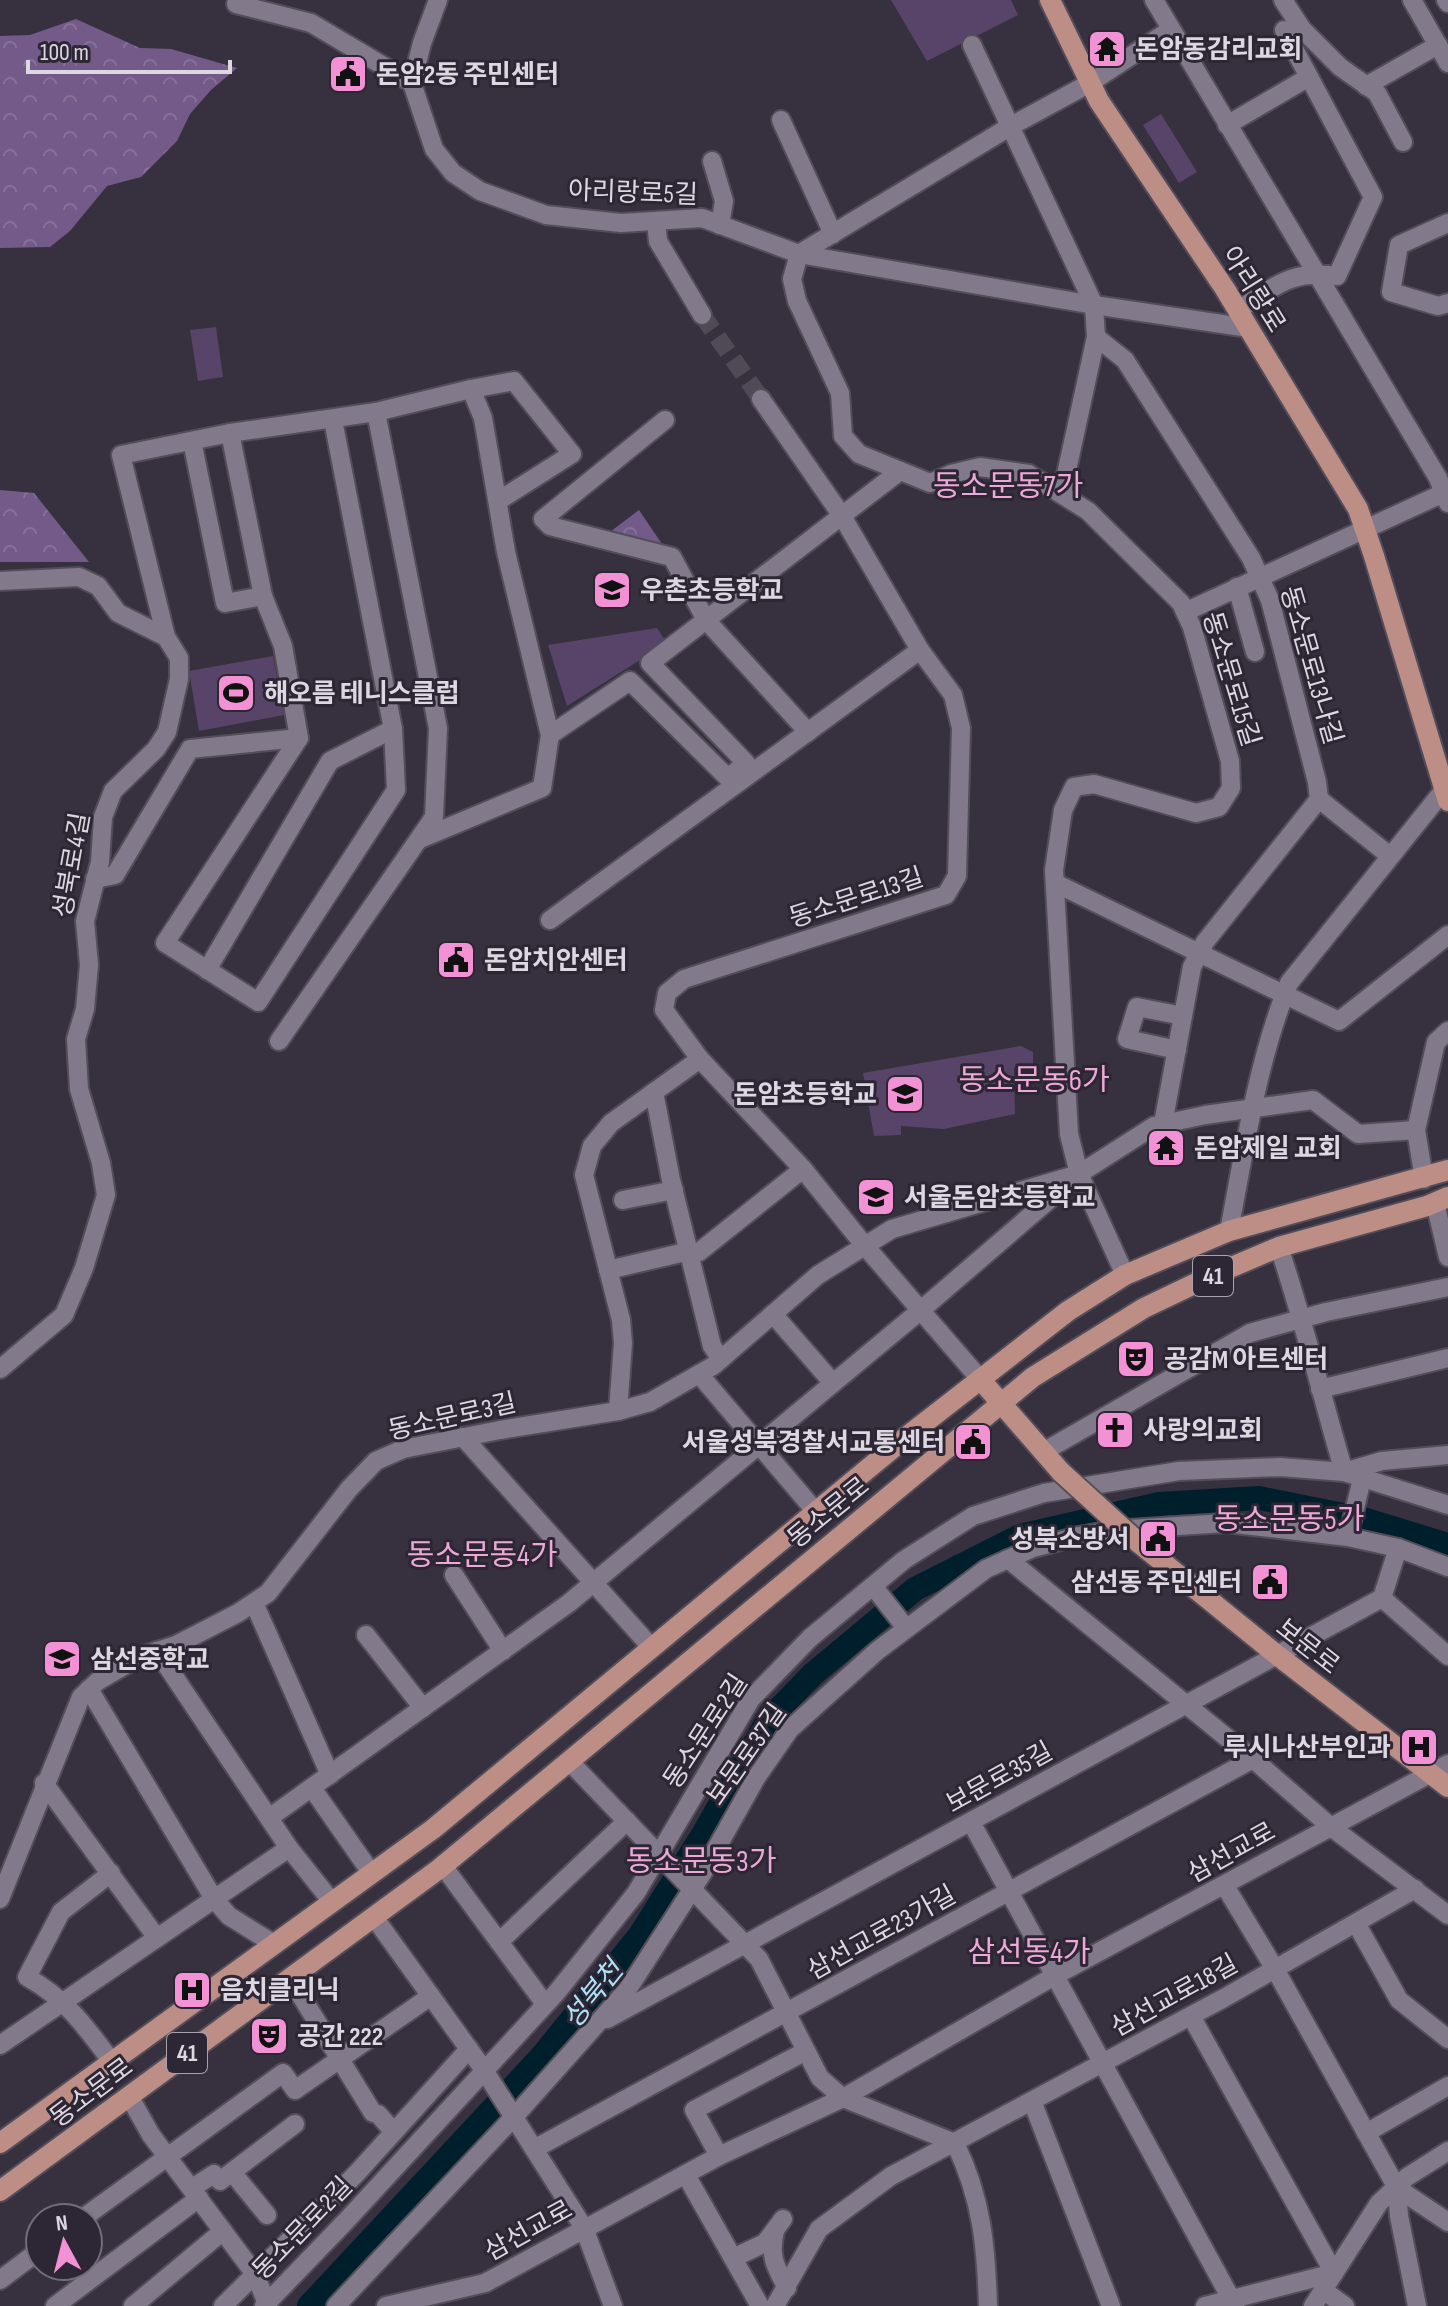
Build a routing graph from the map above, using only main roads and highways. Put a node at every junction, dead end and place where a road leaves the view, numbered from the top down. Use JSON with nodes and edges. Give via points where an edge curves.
{"nodes":[{"id":1,"x":1050,"y":0,"type":"edge"},
{"id":2,"x":1447,"y":791,"type":"edge"},
{"id":3,"x":1448,"y":1170,"type":"edge"},
{"id":4,"x":1442,"y":1200,"type":"edge"},
{"id":5,"x":980,"y":1379,"type":"junction"},
{"id":6,"x":1002,"y":1403,"type":"junction"},
{"id":7,"x":1439,"y":1768,"type":"edge"},
{"id":8,"x":1448,"y":1787,"type":"edge"},
{"id":9,"x":0,"y":2143,"type":"edge"},
{"id":10,"x":0,"y":2191,"type":"edge"}],
"edges":[{"from":1,"to":2,"type":"main road","name":"아리랑로","via":[[1090,83],[1238,310],[1358,509]]},
{"from":3,"to":5,"type":"main road","name":"동소문로","number":"41","via":[[1229,1231],[1125,1275]]},
{"from":4,"to":6,"type":"main road","name":"동소문로","number":"41","via":[[1279,1247],[1144,1308],[1033,1377]]},
{"from":5,"to":6,"type":"main road"},
{"from":5,"to":9,"type":"main road","name":"동소문로","number":"41","via":[[433,1829]]},
{"from":6,"to":7,"type":"main road","name":"보문로","bridge":true,"via":[[1061,1472],[1139,1543],[1277,1655]]},
{"from":6,"to":10,"type":"main road","name":"동소문로","number":"41","via":[[443,1866]]},
{"from":7,"to":8,"type":"main road","name":"보문로"}]}
